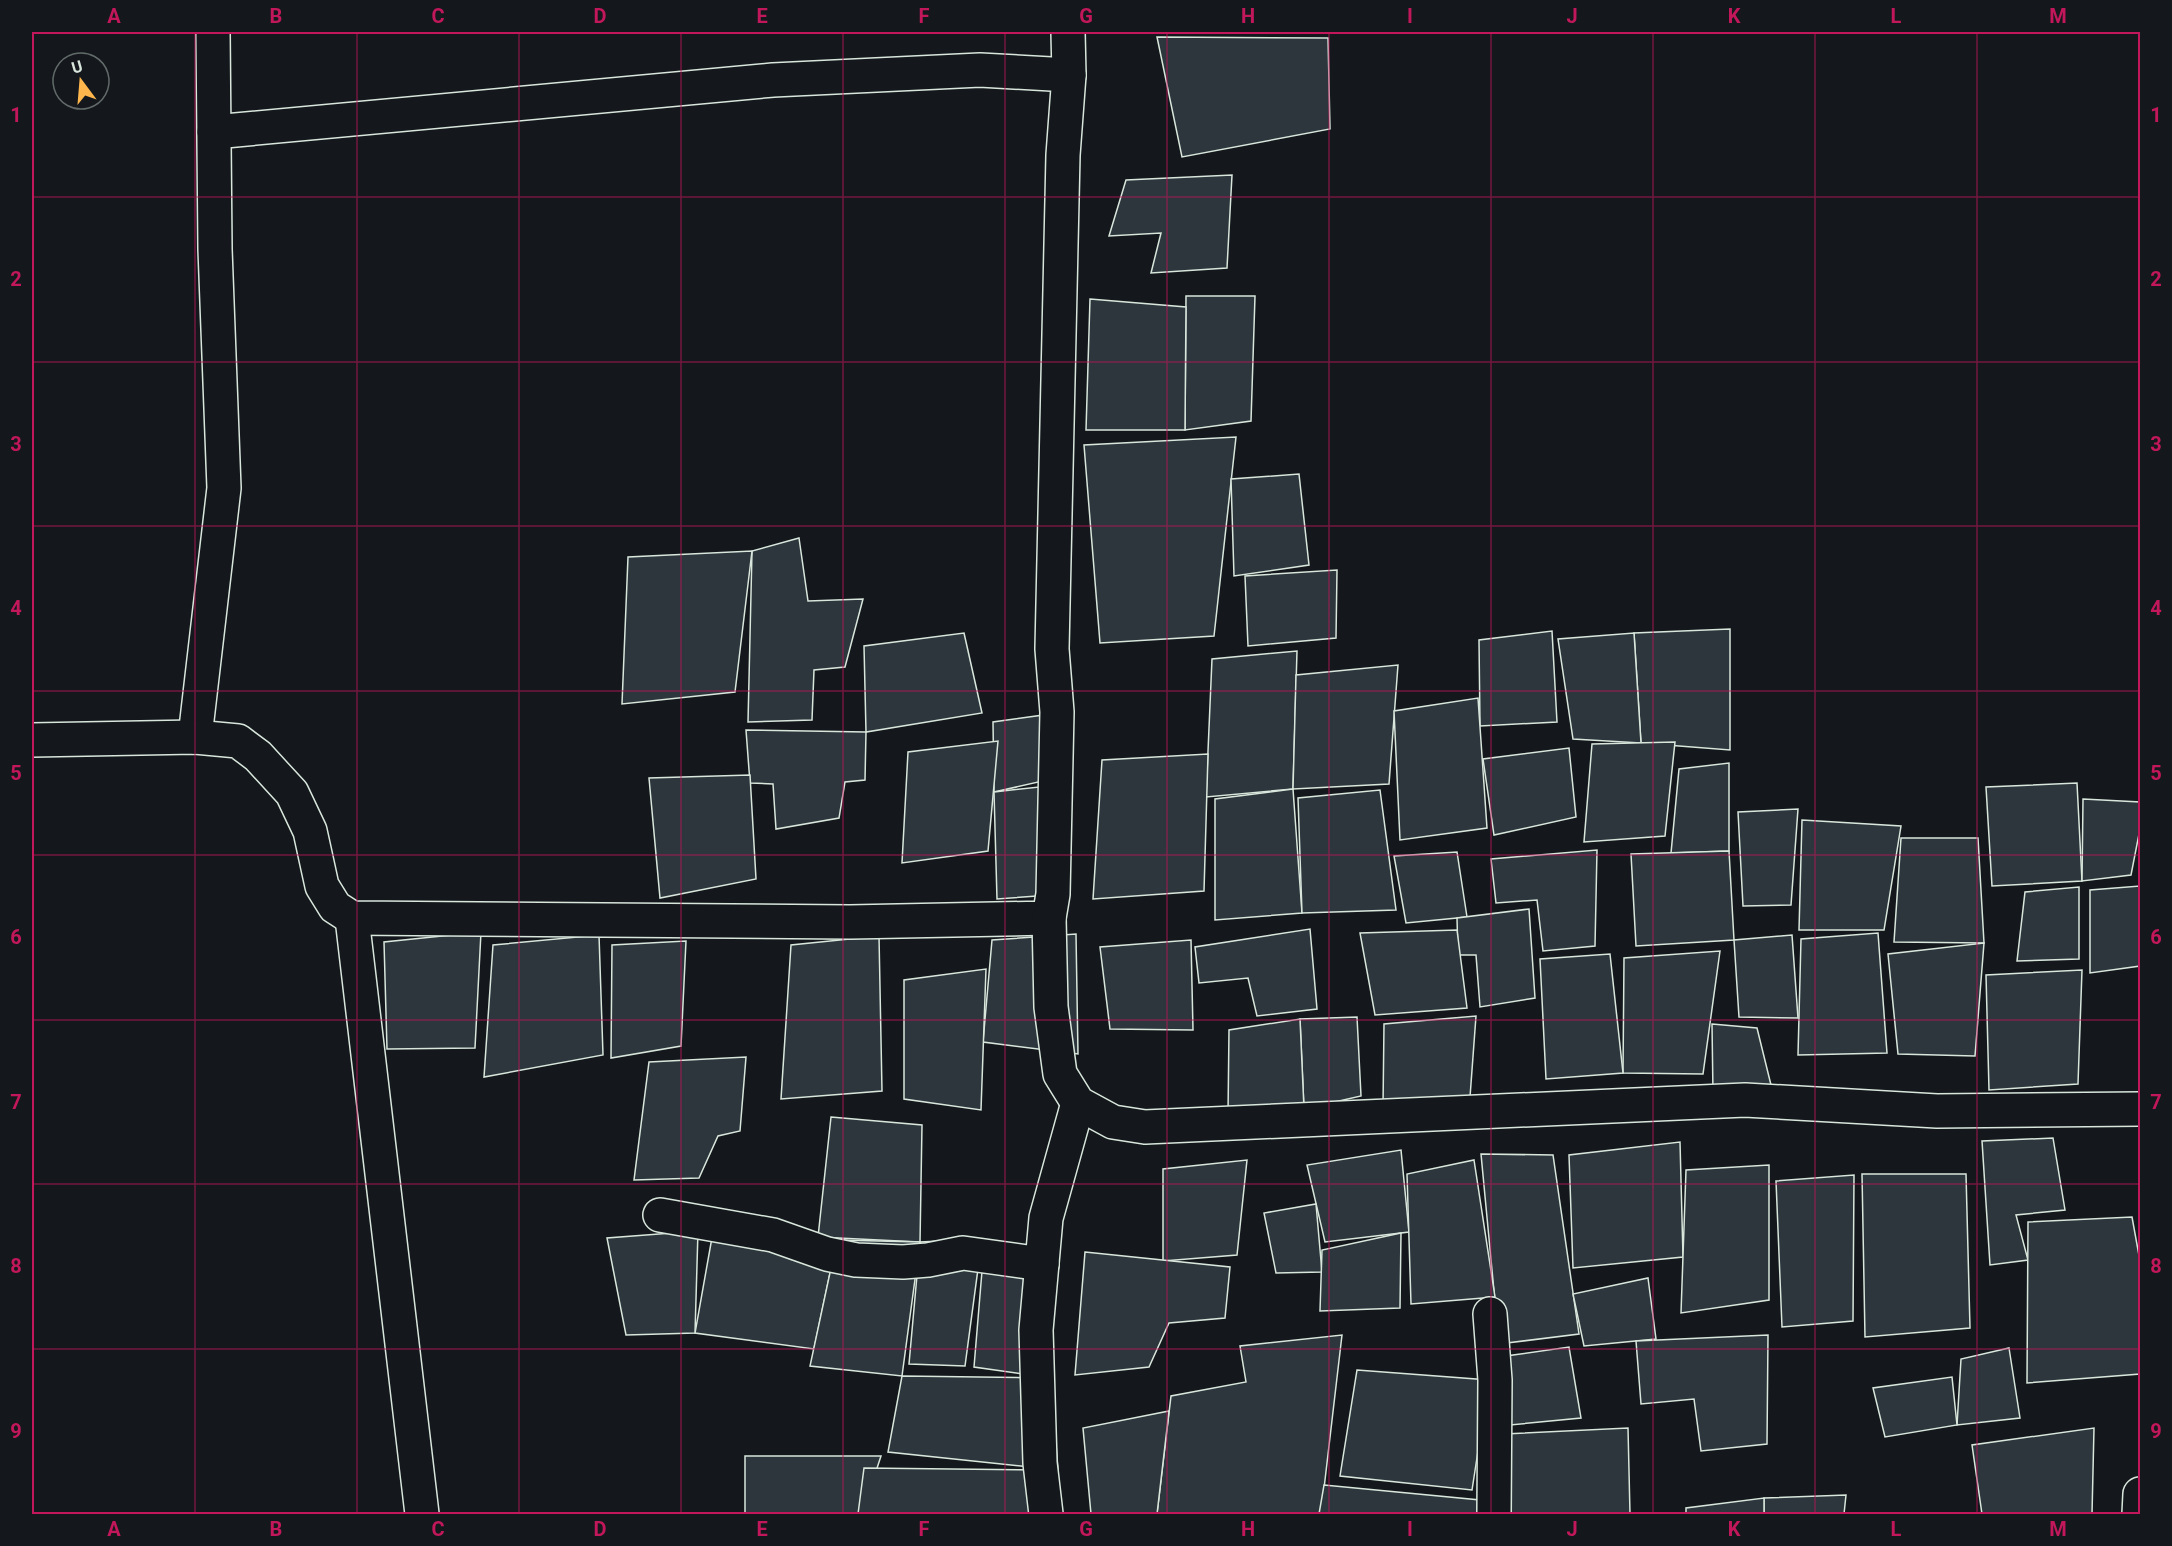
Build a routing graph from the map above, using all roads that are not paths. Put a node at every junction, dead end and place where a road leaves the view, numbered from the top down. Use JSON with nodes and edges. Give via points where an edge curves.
{"nodes":[{"id":1,"x":213,"y":32,"type":"edge"},
{"id":2,"x":1068,"y":32,"type":"edge"},
{"id":3,"x":1069,"y":75,"type":"junction"},
{"id":4,"x":214,"y":132,"type":"junction"},
{"id":5,"x":195,"y":737,"type":"junction"},
{"id":6,"x":32,"y":740,"type":"edge"},
{"id":7,"x":352,"y":918,"type":"junction"},
{"id":8,"x":1049,"y":918,"type":"junction"},
{"id":9,"x":1078,"y":1103,"type":"junction"},
{"id":10,"x":2140,"y":1109,"type":"edge"},
{"id":11,"x":660,"y":1215,"type":"dead end"},
{"id":12,"x":1042,"y":1264,"type":"junction"},
{"id":13,"x":1490,"y":1314,"type":"dead end"},
{"id":14,"x":2140,"y":1494,"type":"edge"},
{"id":15,"x":422,"y":1515,"type":"edge"},
{"id":16,"x":1046,"y":1515,"type":"edge"},
{"id":17,"x":1494,"y":1515,"type":"edge"},
{"id":18,"x":2139,"y":1515,"type":"edge"}],
"edges":[{"from":1,"to":4,"type":"street"},
{"from":2,"to":3,"type":"street"},
{"from":3,"to":4,"type":"street","via":[[980,70],[773,80]]},
{"from":3,"to":8,"type":"street","via":[[1062,190],[1052,649],[1057,712],[1053,894]]},
{"from":4,"to":5,"type":"street","via":[[224,488]]},
{"from":5,"to":6,"type":"street"},
{"from":5,"to":7,"type":"street","via":[[238,741],[292,792],[310,831],[322,886],[335,907]]},
{"from":7,"to":8,"type":"street","via":[[850,922]]},
{"from":7,"to":15,"type":"street"},
{"from":8,"to":9,"type":"street","via":[[1051,1007],[1060,1074]]},
{"from":9,"to":10,"type":"street","via":[[1113,1122],[1145,1127],[1745,1100],[1937,1111]]},
{"from":9,"to":12,"type":"street","via":[[1046,1218]]},
{"from":11,"to":12,"type":"street","via":[[762,1232],[856,1260],[903,1262],[963,1253]]},
{"from":12,"to":16,"type":"street","via":[[1036,1330],[1040,1462]]},
{"from":13,"to":17,"type":"street","via":[[1495,1380]]},
{"from":14,"to":18,"type":"street"}]}
